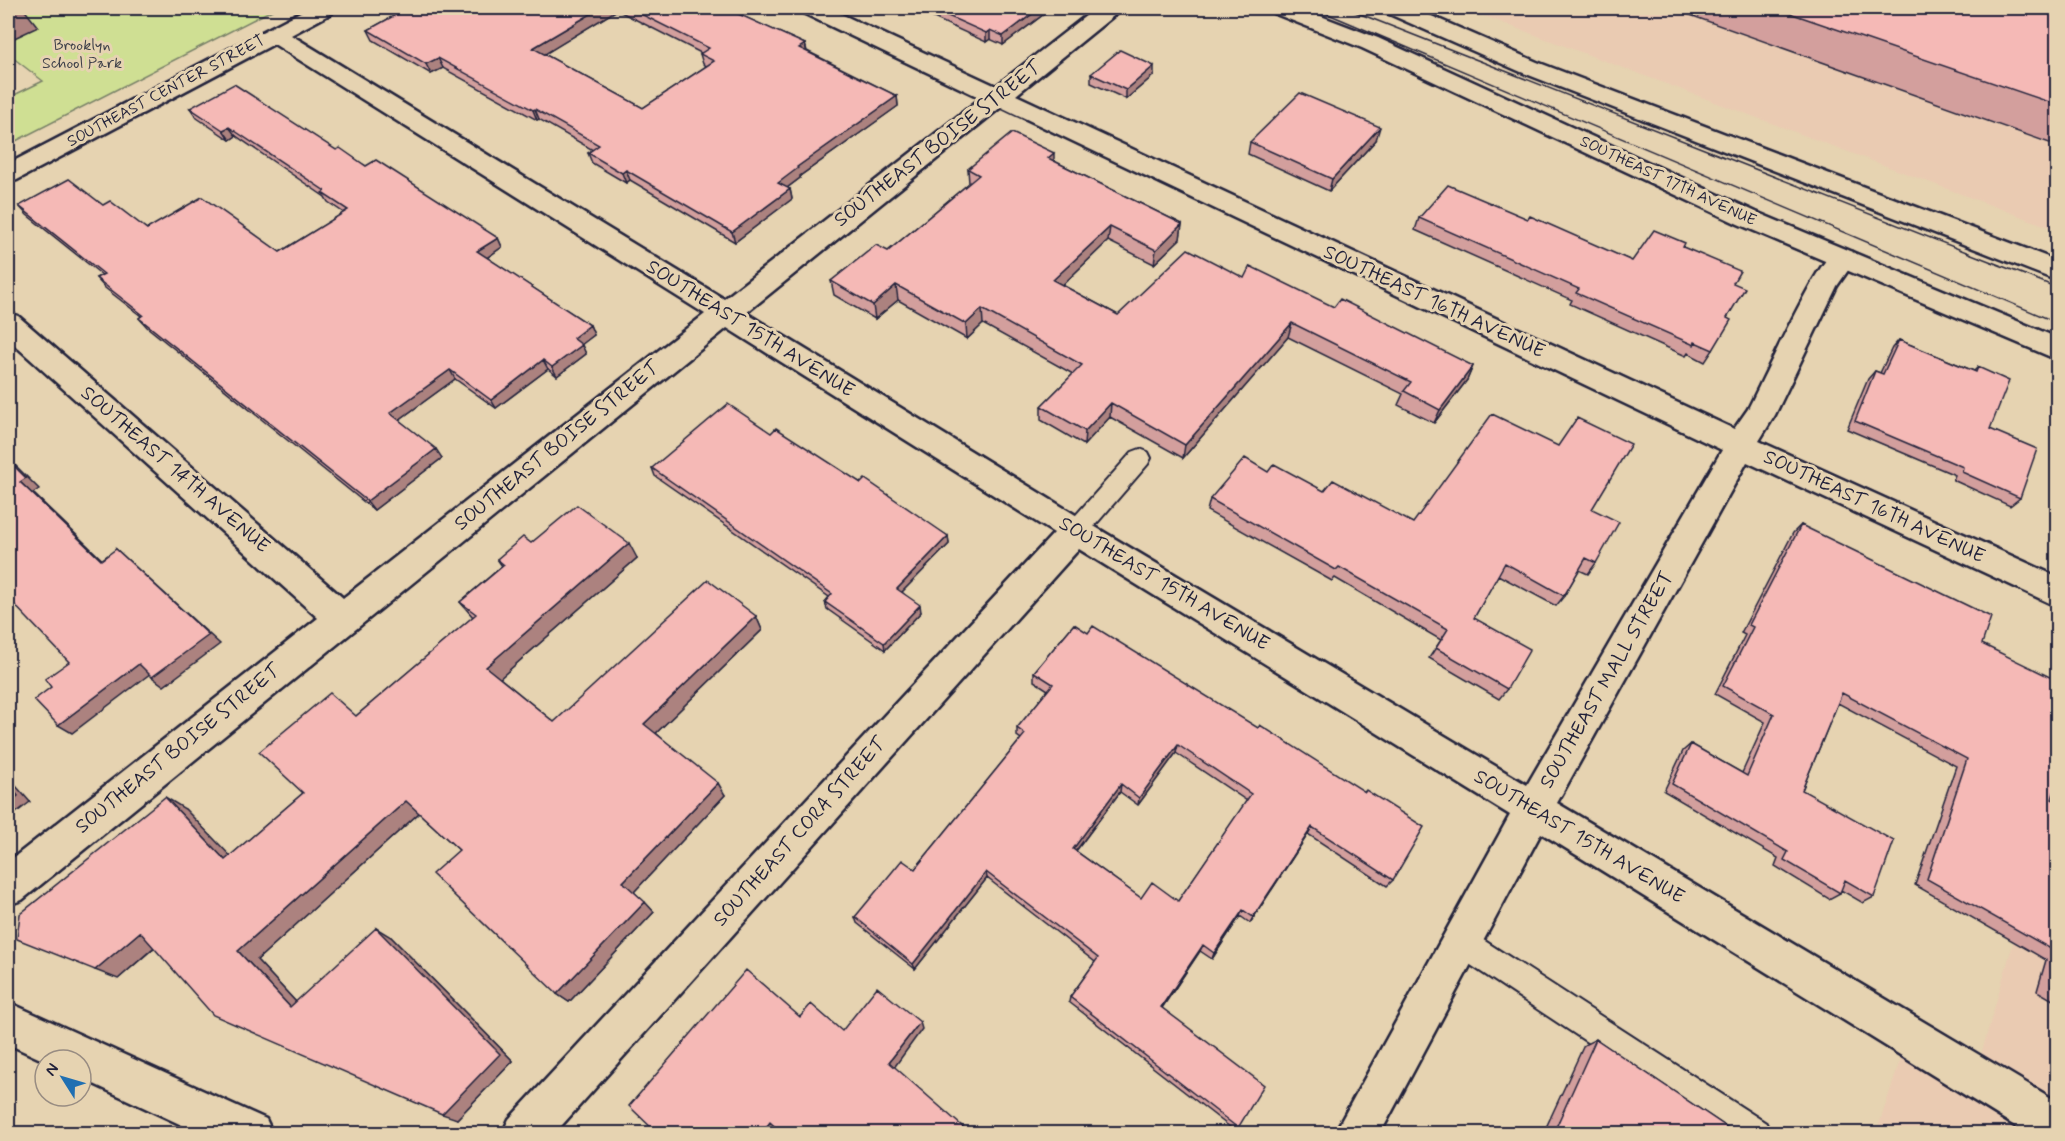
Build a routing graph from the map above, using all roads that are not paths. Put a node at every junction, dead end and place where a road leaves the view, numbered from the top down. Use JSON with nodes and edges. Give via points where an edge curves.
{"nodes":[{"id":1,"x":324,"y":8,"type":"edge"},
{"id":2,"x":811,"y":8,"type":"edge"},
{"id":3,"x":1109,"y":8,"type":"edge"},
{"id":4,"x":1281,"y":8,"type":"edge"},
{"id":5,"x":1395,"y":8,"type":"edge"},
{"id":6,"x":274,"y":34,"type":"junction"},
{"id":7,"x":999,"y":96,"type":"junction"},
{"id":8,"x":8,"y":174,"type":"edge"},
{"id":9,"x":1842,"y":259,"type":"junction"},
{"id":10,"x":2058,"y":272,"type":"edge"},
{"id":11,"x":723,"y":314,"type":"junction"},
{"id":12,"x":8,"y":323,"type":"edge"},
{"id":13,"x":2058,"y":350,"type":"edge"},
{"id":14,"x":1740,"y":446,"type":"junction"},
{"id":15,"x":1140,"y":458,"type":"dead end"},
{"id":16,"x":1076,"y":531,"type":"junction"},
{"id":17,"x":2058,"y":593,"type":"edge"},
{"id":18,"x":342,"y":618,"type":"junction"},
{"id":19,"x":1533,"y":810,"type":"junction"},
{"id":20,"x":8,"y":886,"type":"edge"},
{"id":21,"x":1461,"y":942,"type":"junction"},
{"id":22,"x":8,"y":1023,"type":"edge"},
{"id":23,"x":2058,"y":1127,"type":"edge"},
{"id":24,"x":251,"y":1134,"type":"edge"},
{"id":25,"x":524,"y":1134,"type":"edge"},
{"id":26,"x":1356,"y":1134,"type":"edge"},
{"id":27,"x":1755,"y":1134,"type":"edge"}],
"edges":[{"from":1,"to":6,"type":"street","name":"SOUTHEAST CENTER STREET"},
{"from":2,"to":7,"type":"street","name":"SOUTHEAST 16TH AVENUE"},
{"from":3,"to":7,"type":"street","name":"SOUTHEAST BOISE STREET"},
{"from":4,"to":9,"type":"street","name":"SOUTHEAST 17TH AVENUE","via":[[1370,43]]},
{"from":5,"to":10,"type":"street","via":[[1529,67]]},
{"from":6,"to":8,"type":"street","name":"SOUTHEAST CENTER STREET"},
{"from":6,"to":11,"type":"street","name":"SOUTHEAST 15TH AVENUE"},
{"from":7,"to":11,"type":"street","name":"SOUTHEAST BOISE STREET"},
{"from":7,"to":14,"type":"street","name":"SOUTHEAST 16TH AVENUE"},
{"from":9,"to":13,"type":"street","name":"SOUTHEAST 17TH AVENUE"},
{"from":9,"to":14,"type":"street","name":"SOUTHEAST MALL STREET"},
{"from":11,"to":16,"type":"street","name":"SOUTHEAST 15TH AVENUE"},
{"from":11,"to":18,"type":"street","name":"SOUTHEAST BOISE STREET"},
{"from":12,"to":18,"type":"street","name":"SOUTHEAST 14TH AVENUE"},
{"from":14,"to":17,"type":"street","name":"SOUTHEAST 16TH AVENUE"},
{"from":14,"to":19,"type":"street","name":"SOUTHEAST MALL STREET"},
{"from":15,"to":16,"type":"lane"},
{"from":16,"to":19,"type":"street","name":"SOUTHEAST 15TH AVENUE"},
{"from":16,"to":25,"type":"street","name":"SOUTHEAST CORA STREET"},
{"from":18,"to":20,"type":"street","name":"SOUTHEAST BOISE STREET"},
{"from":19,"to":21,"type":"street","name":"SOUTHEAST MALL STREET"},
{"from":19,"to":23,"type":"street","name":"SOUTHEAST 15TH AVENUE"},
{"from":21,"to":26,"type":"street","name":"SOUTHEAST MALL STREET"},
{"from":21,"to":27,"type":"lane"},
{"from":22,"to":24,"type":"street"}]}
